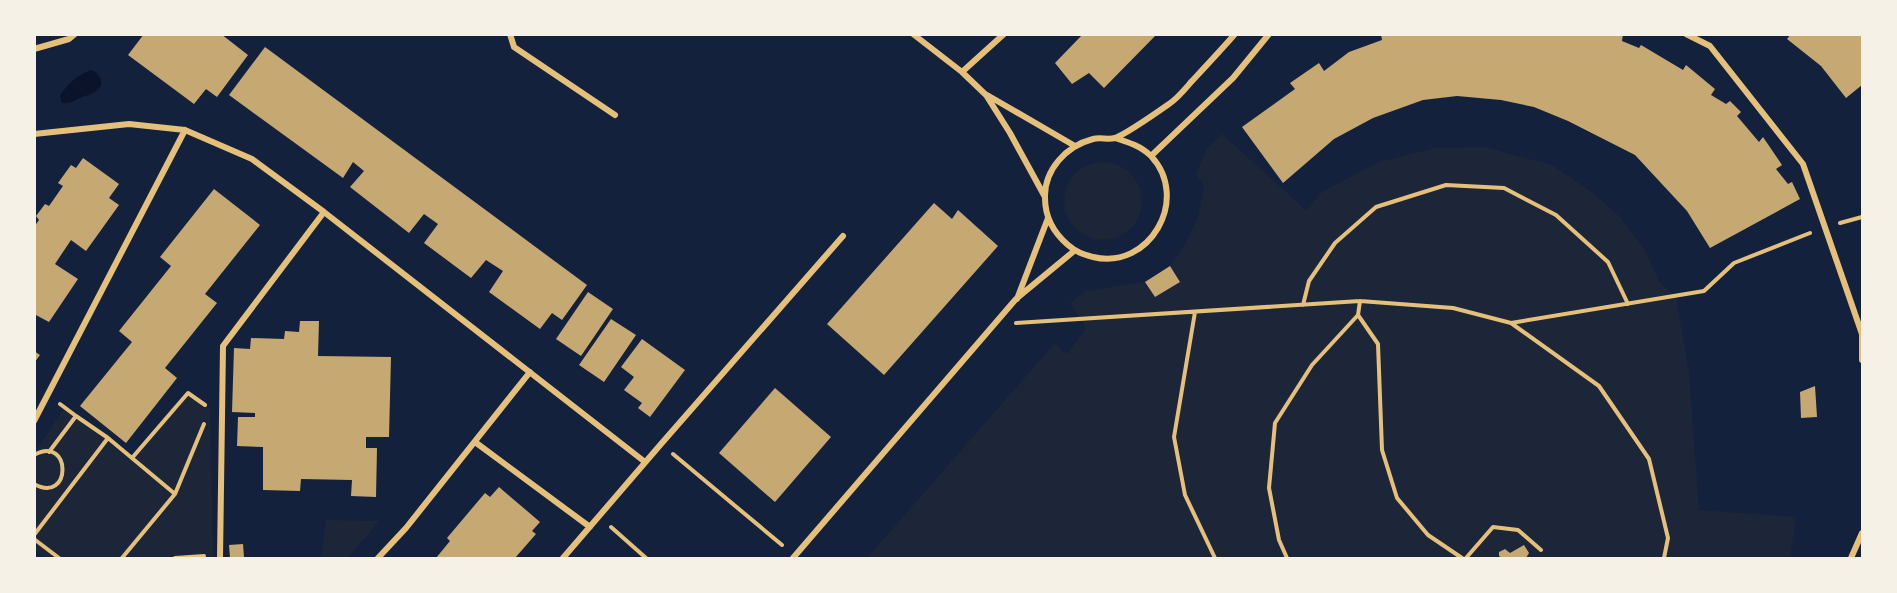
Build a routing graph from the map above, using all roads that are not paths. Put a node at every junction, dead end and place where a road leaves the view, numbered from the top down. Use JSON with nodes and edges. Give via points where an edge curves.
{"nodes":[{"id":1,"x":75,"y":34,"type":"edge"},
{"id":2,"x":510,"y":34,"type":"edge"},
{"id":3,"x":914,"y":34,"type":"edge"},
{"id":4,"x":1004,"y":34,"type":"edge"},
{"id":5,"x":1235,"y":34,"type":"edge"},
{"id":6,"x":1269,"y":34,"type":"edge"},
{"id":7,"x":1686,"y":34,"type":"edge"},
{"id":8,"x":34,"y":49,"type":"edge"},
{"id":9,"x":962,"y":72,"type":"junction"},
{"id":10,"x":986,"y":95,"type":"junction"},
{"id":11,"x":615,"y":115,"type":"dead end"},
{"id":12,"x":185,"y":130,"type":"junction"},
{"id":13,"x":34,"y":134,"type":"edge"},
{"id":14,"x":1115,"y":138,"type":"junction"},
{"id":15,"x":1075,"y":146,"type":"junction"},
{"id":16,"x":1151,"y":156,"type":"junction"},
{"id":17,"x":1045,"y":198,"type":"junction"},
{"id":18,"x":324,"y":212,"type":"junction"},
{"id":19,"x":1048,"y":218,"type":"junction"},
{"id":20,"x":843,"y":236,"type":"dead end"},
{"id":21,"x":1074,"y":250,"type":"junction"},
{"id":22,"x":1016,"y":299,"type":"junction"},
{"id":23,"x":1863,"y":360,"type":"edge"},
{"id":24,"x":530,"y":372,"type":"junction"},
{"id":25,"x":34,"y":421,"type":"edge"},
{"id":26,"x":475,"y":442,"type":"junction"},
{"id":27,"x":645,"y":462,"type":"junction"},
{"id":28,"x":590,"y":527,"type":"junction"},
{"id":29,"x":1863,"y":533,"type":"edge"},
{"id":30,"x":794,"y":557,"type":"edge"},
{"id":31,"x":220,"y":558,"type":"edge"},
{"id":32,"x":378,"y":558,"type":"edge"},
{"id":33,"x":564,"y":558,"type":"edge"},
{"id":34,"x":1851,"y":558,"type":"edge"}],
"edges":[{"from":1,"to":8,"type":"street"},
{"from":2,"to":11,"type":"street","via":[[514,47]]},
{"from":3,"to":9,"type":"street"},
{"from":4,"to":9,"type":"street"},
{"from":5,"to":14,"type":"street","via":[[1172,103]]},
{"from":6,"to":16,"type":"street","via":[[1233,78]]},
{"from":7,"to":23,"type":"street","via":[[1710,46],[1803,164],[1862,334]]},
{"from":9,"to":10,"type":"street"},
{"from":10,"to":15,"type":"street"},
{"from":10,"to":17,"type":"street"},
{"from":12,"to":13,"type":"street","via":[[129,124]]},
{"from":12,"to":18,"type":"street","via":[[252,159]]},
{"from":12,"to":25,"type":"street"},
{"from":14,"to":15,"type":"street","via":[[1094,138]]},
{"from":14,"to":16,"type":"street","via":[[1134,144]]},
{"from":15,"to":17,"type":"street","via":[[1059,159],[1048,177]]},
{"from":16,"to":21,"type":"street","via":[[1162,174],[1167,194],[1165,215],[1156,233],[1141,248],[1122,257],[1102,259]]},
{"from":17,"to":19,"type":"street"},
{"from":18,"to":24,"type":"street"},
{"from":18,"to":31,"type":"street","via":[[223,346]]},
{"from":19,"to":21,"type":"street","via":[[1058,237]]},
{"from":19,"to":22,"type":"street"},
{"from":20,"to":27,"type":"street"},
{"from":21,"to":22,"type":"street"},
{"from":22,"to":30,"type":"street"},
{"from":24,"to":26,"type":"street"},
{"from":24,"to":27,"type":"street"},
{"from":26,"to":28,"type":"street"},
{"from":26,"to":32,"type":"street"},
{"from":27,"to":28,"type":"street"},
{"from":28,"to":33,"type":"street"},
{"from":29,"to":34,"type":"street"}]}
